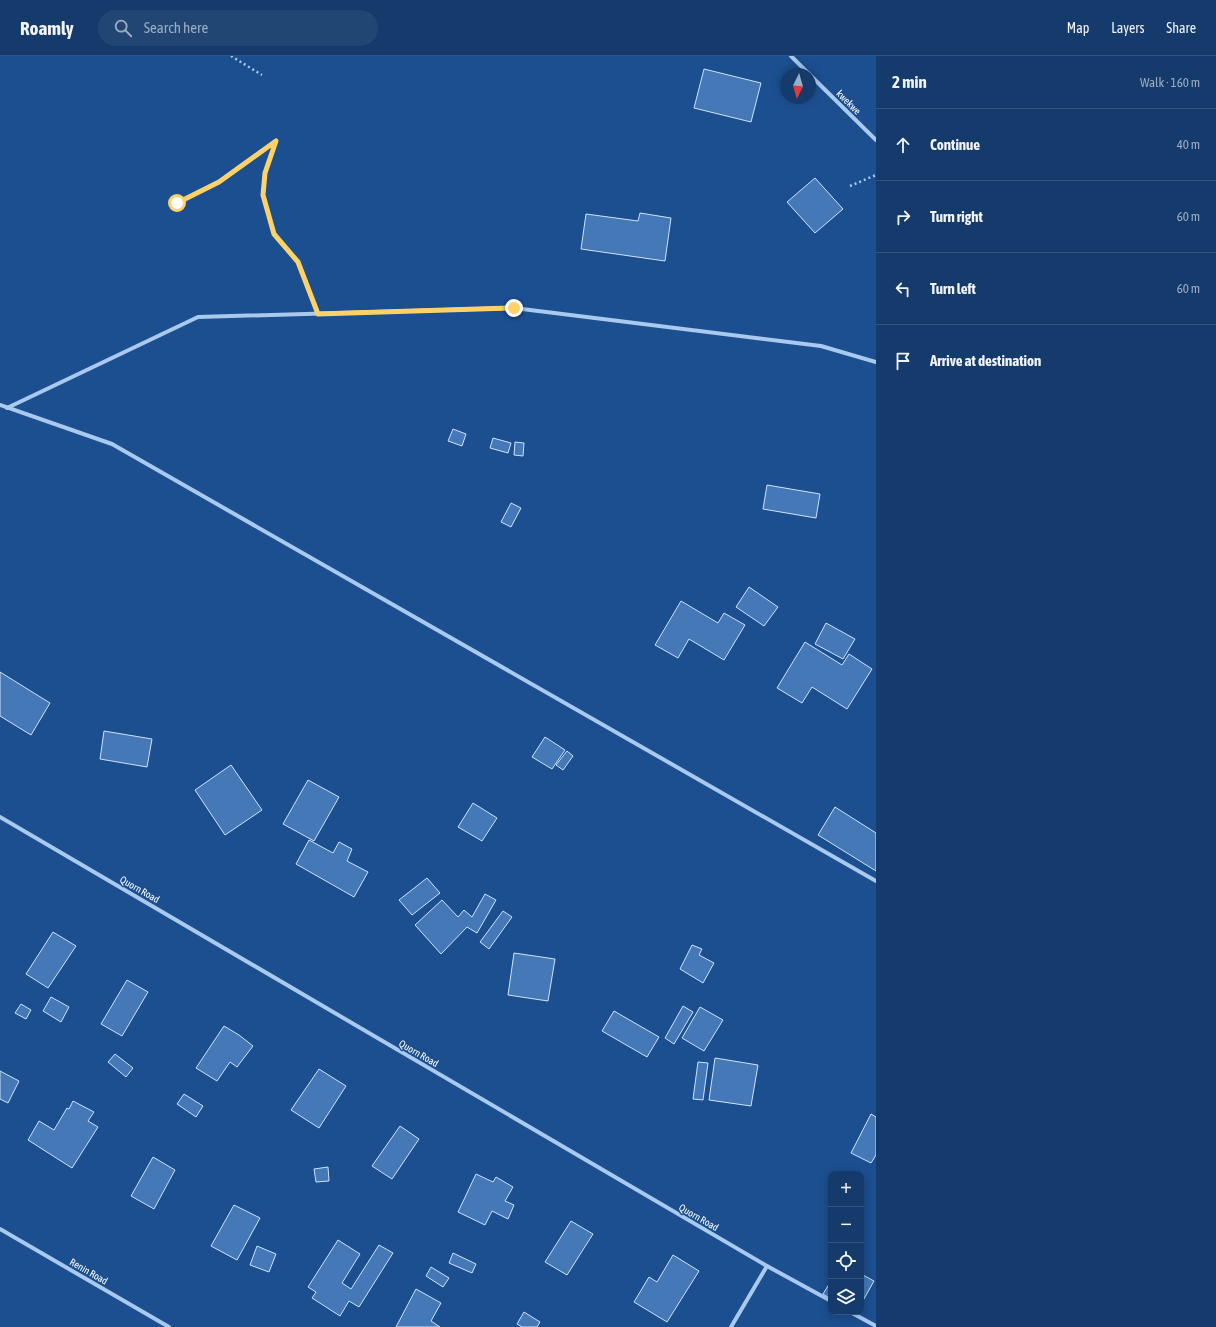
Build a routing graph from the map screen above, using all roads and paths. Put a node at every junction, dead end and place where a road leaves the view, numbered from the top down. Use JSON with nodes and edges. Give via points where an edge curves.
{"nodes":[{"id":1,"x":231,"y":56,"type":"edge"},
{"id":2,"x":791,"y":56,"type":"edge"},
{"id":3,"x":804,"y":68,"type":"edge"},
{"id":4,"x":262,"y":75,"type":"dead end"},
{"id":5,"x":816,"y":80,"type":"edge"},
{"id":6,"x":876,"y":140,"type":"edge"},
{"id":7,"x":876,"y":175,"type":"edge"},
{"id":8,"x":850,"y":186,"type":"dead end"},
{"id":9,"x":177,"y":203,"type":"dead end"},
{"id":10,"x":318,"y":314,"type":"junction"},
{"id":11,"x":876,"y":362,"type":"edge"},
{"id":12,"x":0,"y":406,"type":"edge"},
{"id":13,"x":7,"y":408,"type":"junction"},
{"id":14,"x":0,"y":817,"type":"edge"},
{"id":15,"x":876,"y":881,"type":"edge"},
{"id":16,"x":0,"y":1229,"type":"edge"},
{"id":17,"x":767,"y":1266,"type":"junction"},
{"id":18,"x":828,"y":1299,"type":"edge"},
{"id":19,"x":856,"y":1315,"type":"edge"},
{"id":20,"x":876,"y":1326,"type":"edge"},
{"id":21,"x":169,"y":1327,"type":"edge"},
{"id":22,"x":731,"y":1327,"type":"edge"}],
"edges":[{"from":1,"to":4,"type":"path"},
{"from":2,"to":3,"type":"street","name":"kwekwe"},
{"from":5,"to":6,"type":"street","name":"kwekwe"},
{"from":7,"to":8,"type":"path"},
{"from":9,"to":10,"type":"path","via":[[219,182],[276,141],[265,173],[263,195],[274,234],[298,262]]},
{"from":10,"to":11,"type":"street","via":[[514,308],[821,346]]},
{"from":10,"to":13,"type":"street","via":[[198,317]]},
{"from":12,"to":13,"type":"street"},
{"from":13,"to":15,"type":"street","via":[[112,444]]},
{"from":14,"to":17,"type":"street","name":"Quorn Road"},
{"from":16,"to":21,"type":"street","name":"Renin Road"},
{"from":17,"to":18,"type":"street","name":"Quorn Road"},
{"from":17,"to":22,"type":"street"},
{"from":19,"to":20,"type":"street"}]}
